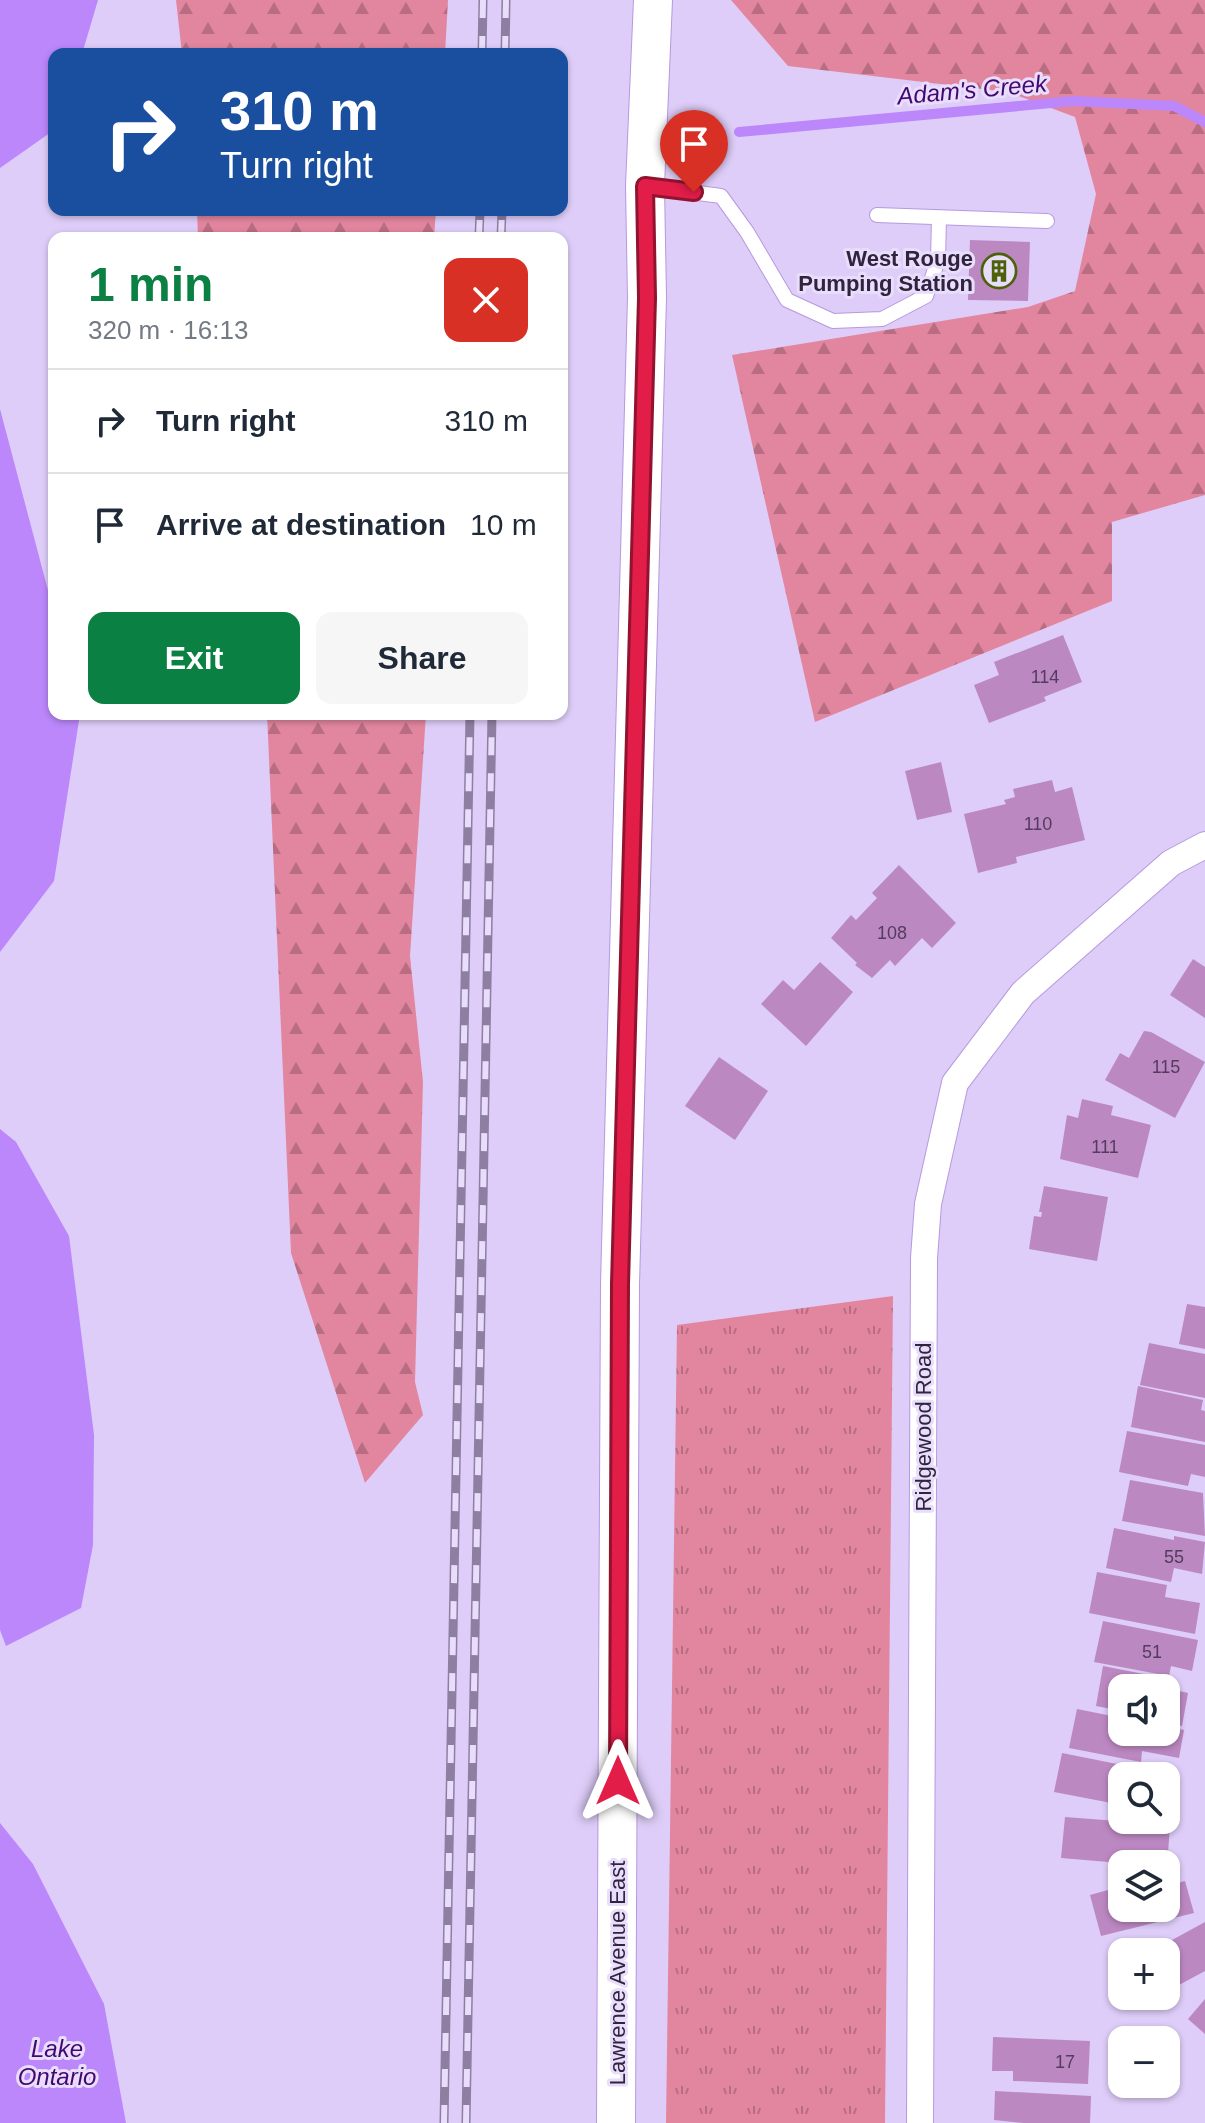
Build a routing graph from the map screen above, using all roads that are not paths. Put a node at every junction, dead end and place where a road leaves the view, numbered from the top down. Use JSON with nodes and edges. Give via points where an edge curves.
{"nodes":[{"id":1,"x":653,"y":0,"type":"edge"},
{"id":2,"x":645,"y":186,"type":"junction"},
{"id":3,"x":877,"y":215,"type":"dead end"},
{"id":4,"x":939,"y":218,"type":"junction"},
{"id":5,"x":1047,"y":221,"type":"dead end"},
{"id":6,"x":1205,"y":845,"type":"edge"},
{"id":7,"x":616,"y":2123,"type":"edge"},
{"id":8,"x":920,"y":2123,"type":"edge"}],
"edges":[{"from":1,"to":2,"type":"street","name":"Lawrence Avenue East"},
{"from":2,"to":4,"type":"lane","via":[[721,196],[787,300],[833,321],[882,319],[926,296],[938,260]]},
{"from":2,"to":7,"type":"street","name":"Lawrence Avenue East","via":[[647,298],[620,1284]]},
{"from":3,"to":4,"type":"lane"},
{"from":4,"to":5,"type":"lane"},
{"from":6,"to":8,"type":"street","name":"Ridgewood Road","via":[[1171,863],[1023,993],[955,1083],[928,1204]]}]}
